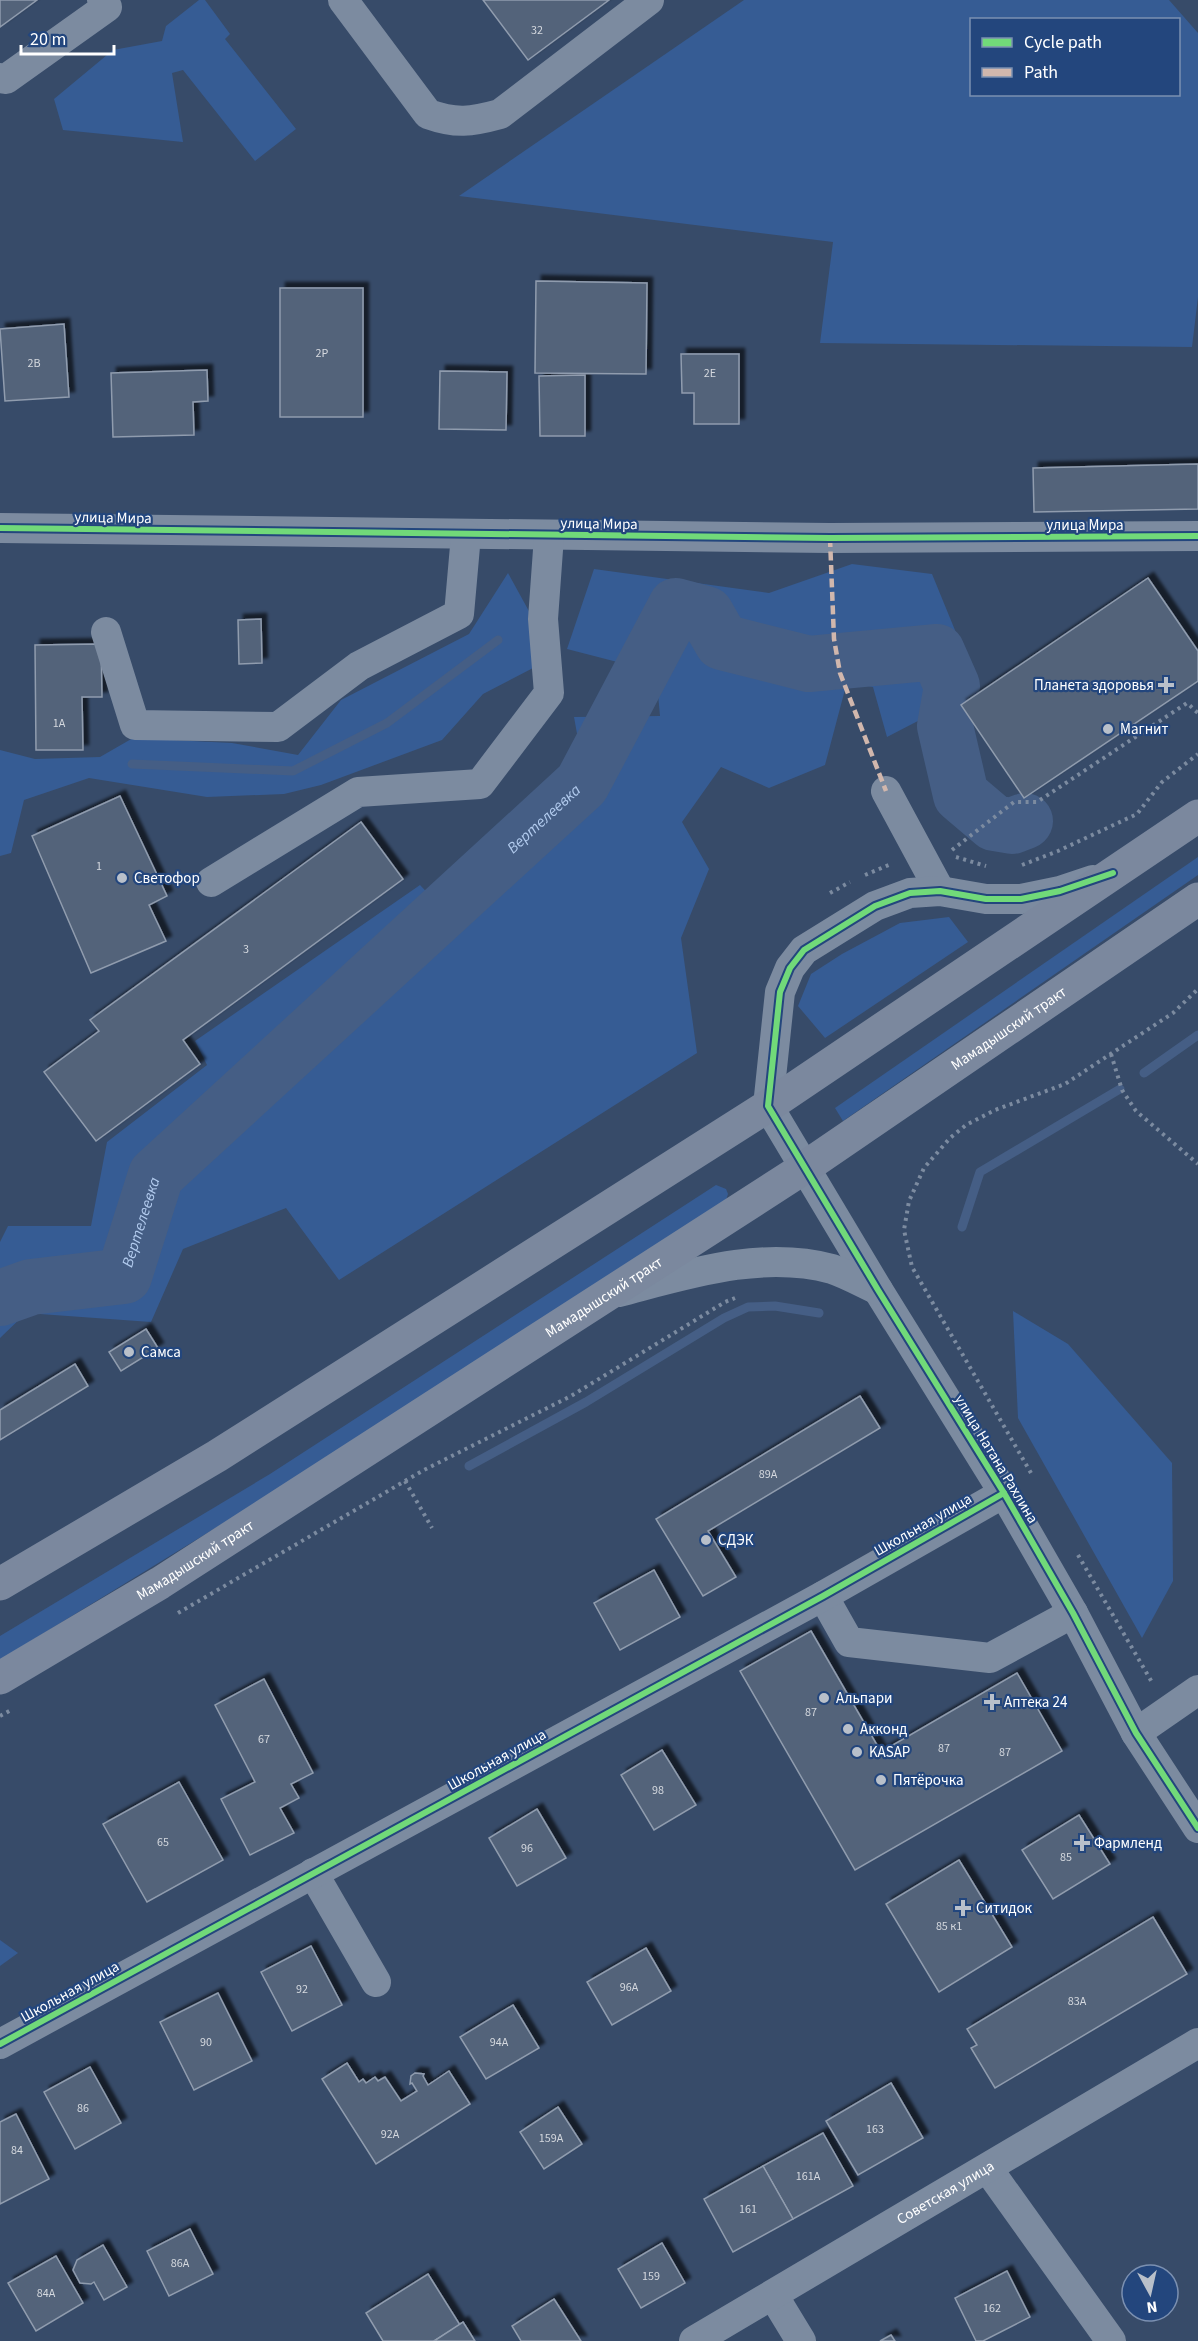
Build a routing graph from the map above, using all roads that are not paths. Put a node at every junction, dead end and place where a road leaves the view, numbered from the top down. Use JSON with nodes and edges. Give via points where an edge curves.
{"nodes":[{"id":1,"x":343,"y":0,"type":"edge"},
{"id":2,"x":649,"y":0,"type":"edge"},
{"id":3,"x":108,"y":2,"type":"edge"},
{"id":4,"x":0,"y":78,"type":"edge"},
{"id":5,"x":0,"y":528,"type":"edge"},
{"id":6,"x":466,"y":534,"type":"junction"},
{"id":7,"x":549,"y":536,"type":"junction"},
{"id":8,"x":1198,"y":536,"type":"edge"},
{"id":9,"x":106,"y":632,"type":"dead end"},
{"id":10,"x":886,"y":791,"type":"dead end"},
{"id":11,"x":1198,"y":816,"type":"edge"},
{"id":12,"x":1113,"y":873,"type":"junction"},
{"id":13,"x":211,"y":882,"type":"dead end"},
{"id":14,"x":940,"y":891,"type":"junction"},
{"id":15,"x":1198,"y":899,"type":"edge"},
{"id":16,"x":768,"y":1106,"type":"junction"},
{"id":17,"x":804,"y":1168,"type":"junction"},
{"id":18,"x":878,"y":1290,"type":"junction"},
{"id":19,"x":604,"y":1296,"type":"junction"},
{"id":20,"x":1004,"y":1493,"type":"junction"},
{"id":21,"x":0,"y":1584,"type":"edge"},
{"id":22,"x":823,"y":1596,"type":"junction"},
{"id":23,"x":1073,"y":1613,"type":"junction"},
{"id":24,"x":0,"y":1678,"type":"edge"},
{"id":25,"x":1198,"y":1690,"type":"edge"},
{"id":26,"x":1136,"y":1733,"type":"junction"},
{"id":27,"x":1198,"y":1828,"type":"edge"},
{"id":28,"x":313,"y":1873,"type":"junction"},
{"id":29,"x":376,"y":1982,"type":"dead end"},
{"id":30,"x":1198,"y":2043,"type":"edge"},
{"id":31,"x":0,"y":2044,"type":"edge"},
{"id":32,"x":988,"y":2169,"type":"junction"},
{"id":33,"x":773,"y":2295,"type":"junction"},
{"id":34,"x":694,"y":2341,"type":"edge"},
{"id":35,"x":801,"y":2341,"type":"edge"},
{"id":36,"x":1111,"y":2341,"type":"edge"}],
"edges":[{"from":1,"to":2,"type":"street","via":[[428,114],[449,121],[476,121],[500,114]]},
{"from":3,"to":4,"type":"street","via":[[6,79]]},
{"from":5,"to":6,"type":"street","name":"улица Мира"},
{"from":6,"to":7,"type":"street","name":"улица Мира"},
{"from":6,"to":9,"type":"street","via":[[459,614],[358,666],[278,727],[135,725]]},
{"from":7,"to":8,"type":"street","name":"улица Мира"},
{"from":7,"to":13,"type":"street","via":[[543,619],[549,693],[480,784],[358,792]]},
{"from":10,"to":14,"type":"street"},
{"from":11,"to":12,"type":"main road"},
{"from":12,"to":14,"type":"street","via":[[1021,899],[986,899]]},
{"from":12,"to":16,"type":"main road"},
{"from":14,"to":16,"type":"street","via":[[910,893],[875,906],[804,950],[790,968],[780,992]]},
{"from":15,"to":17,"type":"main road","name":"Мамадышский тракт"},
{"from":16,"to":17,"type":"street","name":"улица Натана Рахлина"},
{"from":16,"to":21,"type":"main road","via":[[217,1456]]},
{"from":17,"to":18,"type":"street","name":"улица Натана Рахлина"},
{"from":17,"to":19,"type":"main road","name":"Мамадышский тракт"},
{"from":18,"to":19,"type":"street","via":[[833,1270],[766,1262],[705,1269]]},
{"from":18,"to":20,"type":"street","name":"улица Натана Рахлина"},
{"from":19,"to":24,"type":"main road","name":"Мамадышский тракт","via":[[160,1583]]},
{"from":20,"to":22,"type":"street","name":"Школьная улица"},
{"from":20,"to":23,"type":"street","name":"улица Натана Рахлина"},
{"from":22,"to":23,"type":"street","via":[[849,1642],[990,1658]]},
{"from":22,"to":28,"type":"street","name":"Школьная улица"},
{"from":23,"to":26,"type":"street","name":"улица Натана Рахлина"},
{"from":25,"to":26,"type":"street"},
{"from":26,"to":27,"type":"street","name":"улица Натана Рахлина"},
{"from":28,"to":29,"type":"street"},
{"from":28,"to":31,"type":"street","name":"Школьная улица"},
{"from":30,"to":32,"type":"street","name":"Советская улица"},
{"from":32,"to":33,"type":"street","name":"Советская улица"},
{"from":32,"to":36,"type":"street"},
{"from":33,"to":34,"type":"street","name":"Советская улица"},
{"from":33,"to":35,"type":"street"}]}
